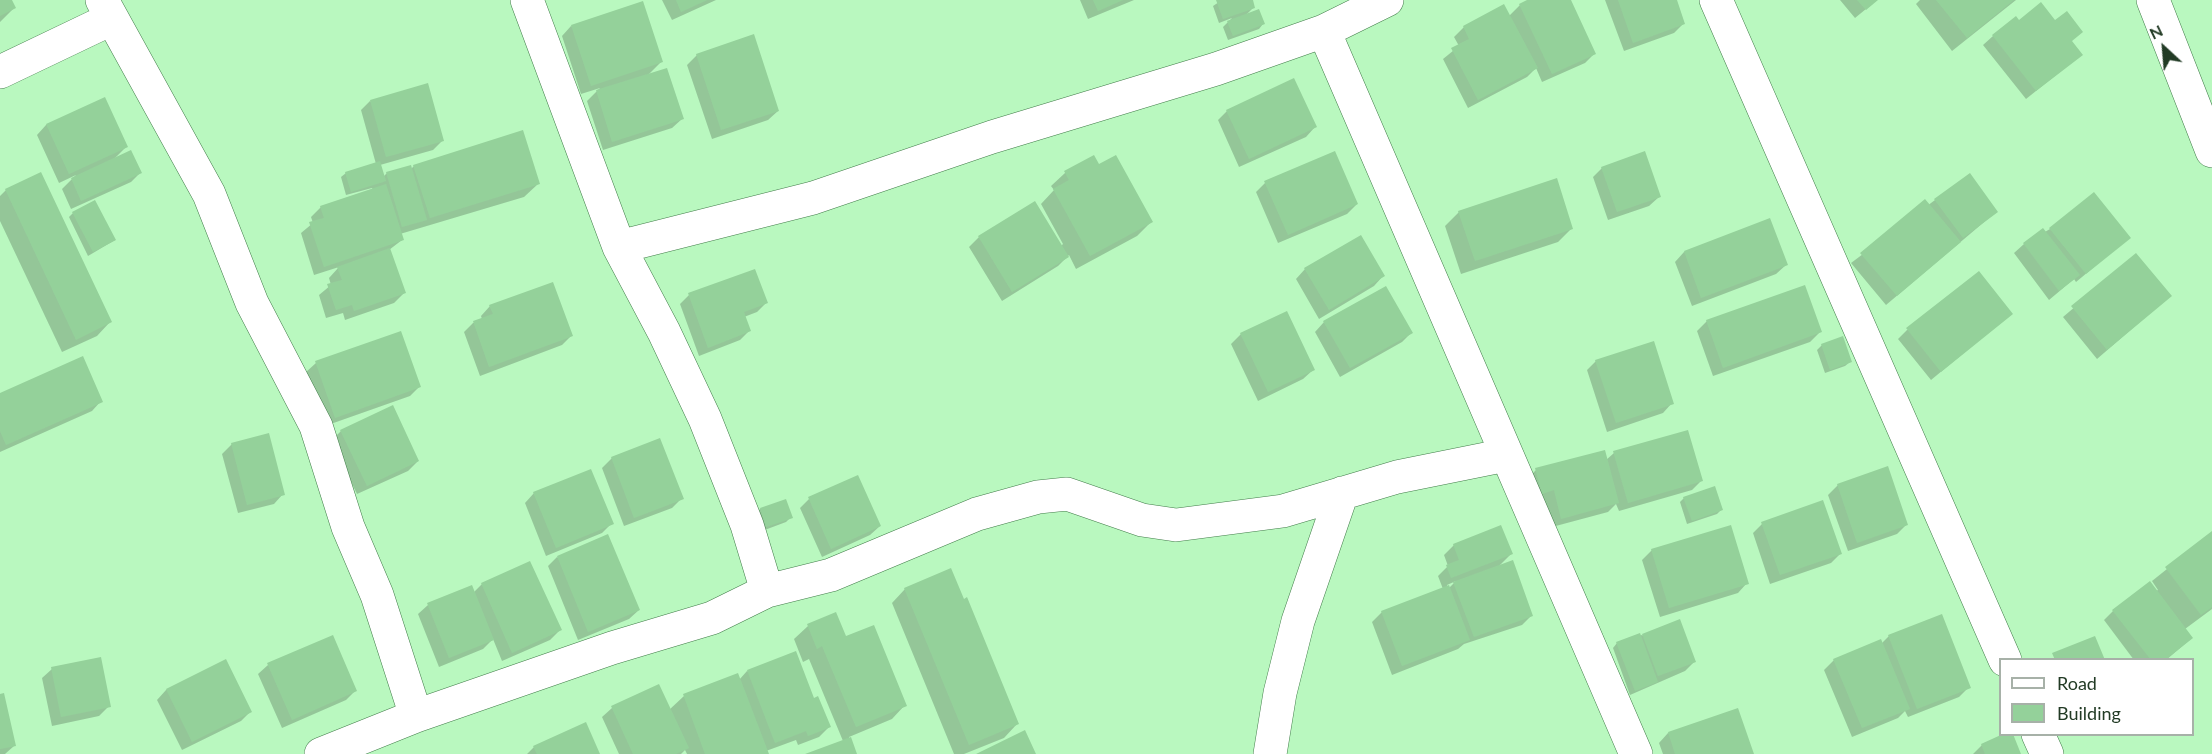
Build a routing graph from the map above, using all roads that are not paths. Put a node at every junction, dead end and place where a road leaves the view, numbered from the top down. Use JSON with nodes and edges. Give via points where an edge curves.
{"nodes":[{"id":1,"x":527,"y":0,"type":"edge"},
{"id":2,"x":1387,"y":0,"type":"edge"},
{"id":3,"x":1716,"y":0,"type":"edge"},
{"id":4,"x":2153,"y":0,"type":"edge"},
{"id":5,"x":107,"y":10,"type":"edge"},
{"id":6,"x":1324,"y":31,"type":"junction"},
{"id":7,"x":0,"y":72,"type":"edge"},
{"id":8,"x":2212,"y":151,"type":"edge"},
{"id":9,"x":619,"y":247,"type":"junction"},
{"id":10,"x":1506,"y":455,"type":"junction"},
{"id":11,"x":1342,"y":493,"type":"junction"},
{"id":12,"x":767,"y":591,"type":"junction"},
{"id":13,"x":2004,"y":658,"type":"edge"},
{"id":14,"x":416,"y":716,"type":"junction"},
{"id":15,"x":2038,"y":736,"type":"edge"},
{"id":16,"x":321,"y":754,"type":"edge"},
{"id":17,"x":1270,"y":754,"type":"edge"},
{"id":18,"x":1636,"y":754,"type":"edge"},
{"id":19,"x":2047,"y":754,"type":"edge"}],
"edges":[{"from":1,"to":9,"type":"street"},
{"from":2,"to":6,"type":"street"},
{"from":3,"to":13,"type":"street"},
{"from":4,"to":8,"type":"street"},
{"from":5,"to":7,"type":"street"},
{"from":5,"to":14,"type":"street","via":[[209,194],[252,303],[316,426]]},
{"from":6,"to":9,"type":"street","via":[[813,198]]},
{"from":6,"to":10,"type":"street"},
{"from":9,"to":12,"type":"street","via":[[705,419],[747,525]]},
{"from":10,"to":11,"type":"street","via":[[1397,477]]},
{"from":10,"to":18,"type":"street"},
{"from":11,"to":12,"type":"street","via":[[1282,511],[1176,525],[1142,520],[1067,494],[1038,497],[977,514],[831,575]]},
{"from":11,"to":17,"type":"street","via":[[1298,621]]},
{"from":12,"to":14,"type":"street","via":[[712,618]]},
{"from":14,"to":16,"type":"street"},
{"from":15,"to":19,"type":"street"}]}
